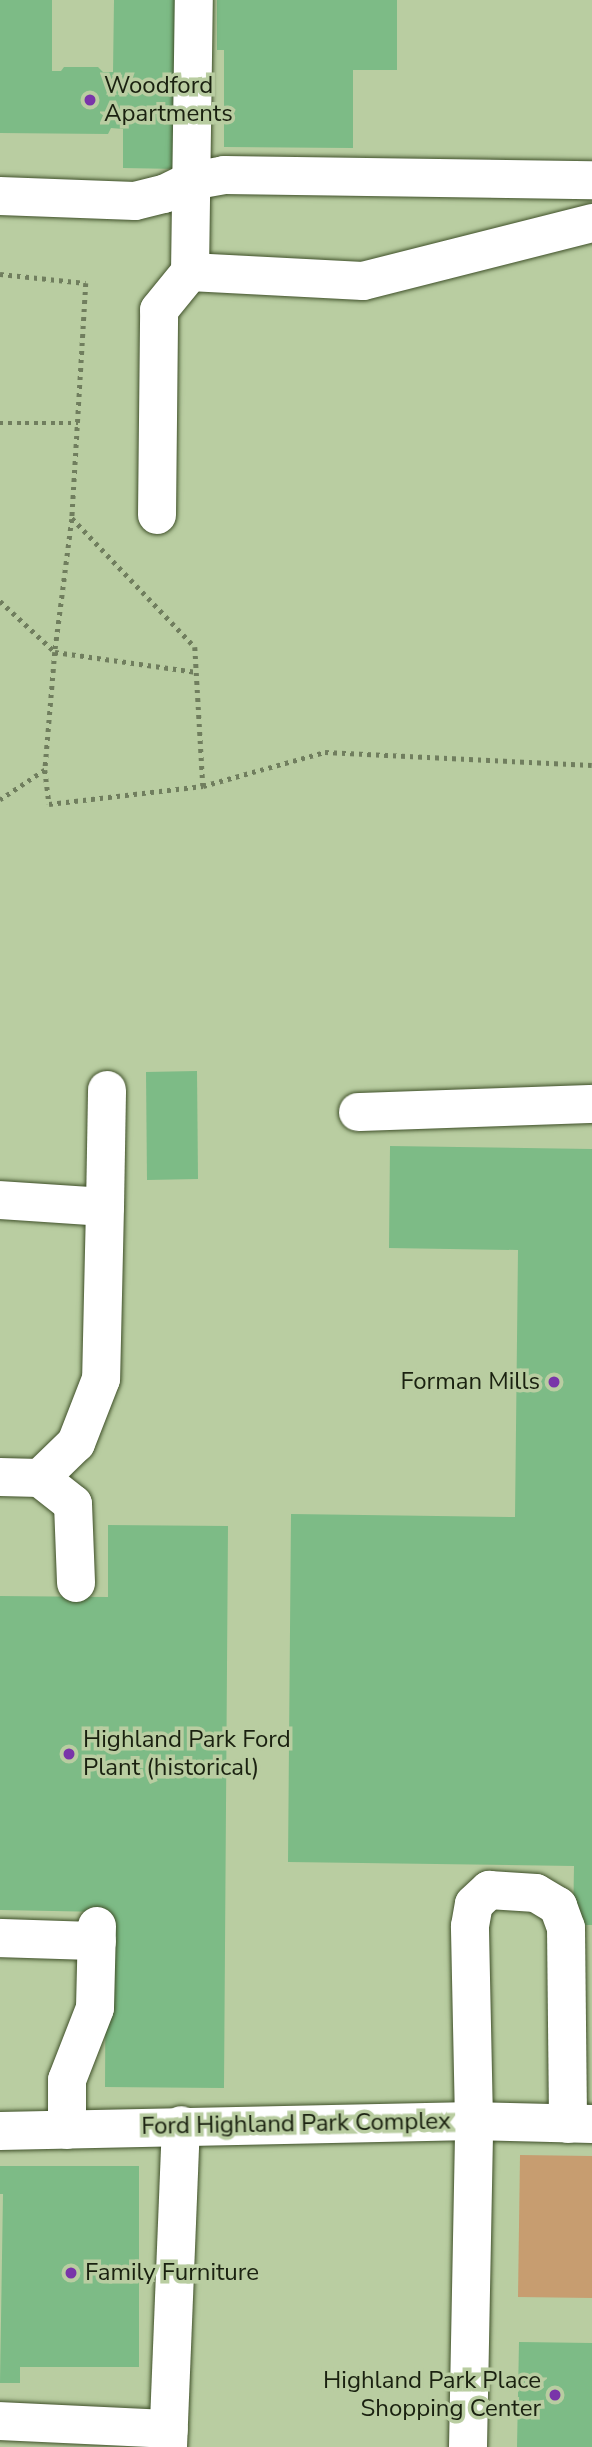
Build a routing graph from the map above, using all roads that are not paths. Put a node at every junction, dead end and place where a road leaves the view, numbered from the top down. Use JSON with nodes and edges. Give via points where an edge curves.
{"nodes":[{"id":1,"x":194,"y":0,"type":"edge"},
{"id":2,"x":592,"y":180,"type":"edge"},
{"id":3,"x":191,"y":181,"type":"junction"},
{"id":4,"x":0,"y":196,"type":"edge"},
{"id":5,"x":592,"y":223,"type":"edge"},
{"id":6,"x":190,"y":272,"type":"junction"},
{"id":7,"x":157,"y":515,"type":"dead end"},
{"id":8,"x":107,"y":1090,"type":"dead end"},
{"id":9,"x":592,"y":1104,"type":"edge"},
{"id":10,"x":358,"y":1112,"type":"dead end"},
{"id":11,"x":0,"y":1200,"type":"edge"},
{"id":12,"x":105,"y":1206,"type":"junction"},
{"id":13,"x":0,"y":1477,"type":"edge"},
{"id":14,"x":40,"y":1478,"type":"junction"},
{"id":15,"x":76,"y":1583,"type":"dead end"},
{"id":16,"x":0,"y":1938,"type":"edge"},
{"id":17,"x":474,"y":2121,"type":"junction"},
{"id":18,"x":580,"y":2124,"type":"edge"},
{"id":19,"x":181,"y":2125,"type":"junction"},
{"id":20,"x":67,"y":2130,"type":"junction"},
{"id":21,"x":0,"y":2131,"type":"edge"},
{"id":22,"x":0,"y":2421,"type":"edge"},
{"id":23,"x":169,"y":2438,"type":"edge"},
{"id":24,"x":468,"y":2447,"type":"edge"}],
"edges":[{"from":1,"to":3,"type":"lane"},
{"from":2,"to":3,"type":"lane","via":[[224,175]]},
{"from":3,"to":4,"type":"lane","via":[[135,201]]},
{"from":3,"to":6,"type":"lane"},
{"from":5,"to":6,"type":"lane","via":[[363,281]]},
{"from":6,"to":7,"type":"lane","via":[[159,310]]},
{"from":8,"to":12,"type":"lane"},
{"from":9,"to":10,"type":"lane"},
{"from":11,"to":12,"type":"lane"},
{"from":12,"to":14,"type":"lane","via":[[101,1379],[76,1443]]},
{"from":13,"to":14,"type":"lane"},
{"from":14,"to":15,"type":"lane","via":[[73,1504]]},
{"from":16,"to":20,"type":"lane","via":[[97,1933],[95,2008],[67,2080]]},
{"from":17,"to":18,"type":"lane","name":"Ford Highland Park Complex"},
{"from":17,"to":18,"type":"lane","via":[[470,1926],[474,1904],[489,1891],[536,1893],[558,1906],[566,1928]]},
{"from":17,"to":19,"type":"lane","name":"Ford Highland Park Complex"},
{"from":17,"to":24,"type":"lane"},
{"from":19,"to":20,"type":"lane","name":"Ford Highland Park Complex"},
{"from":19,"to":23,"type":"lane"},
{"from":20,"to":21,"type":"lane","name":"Ford Highland Park Complex"},
{"from":22,"to":23,"type":"lane"}]}
